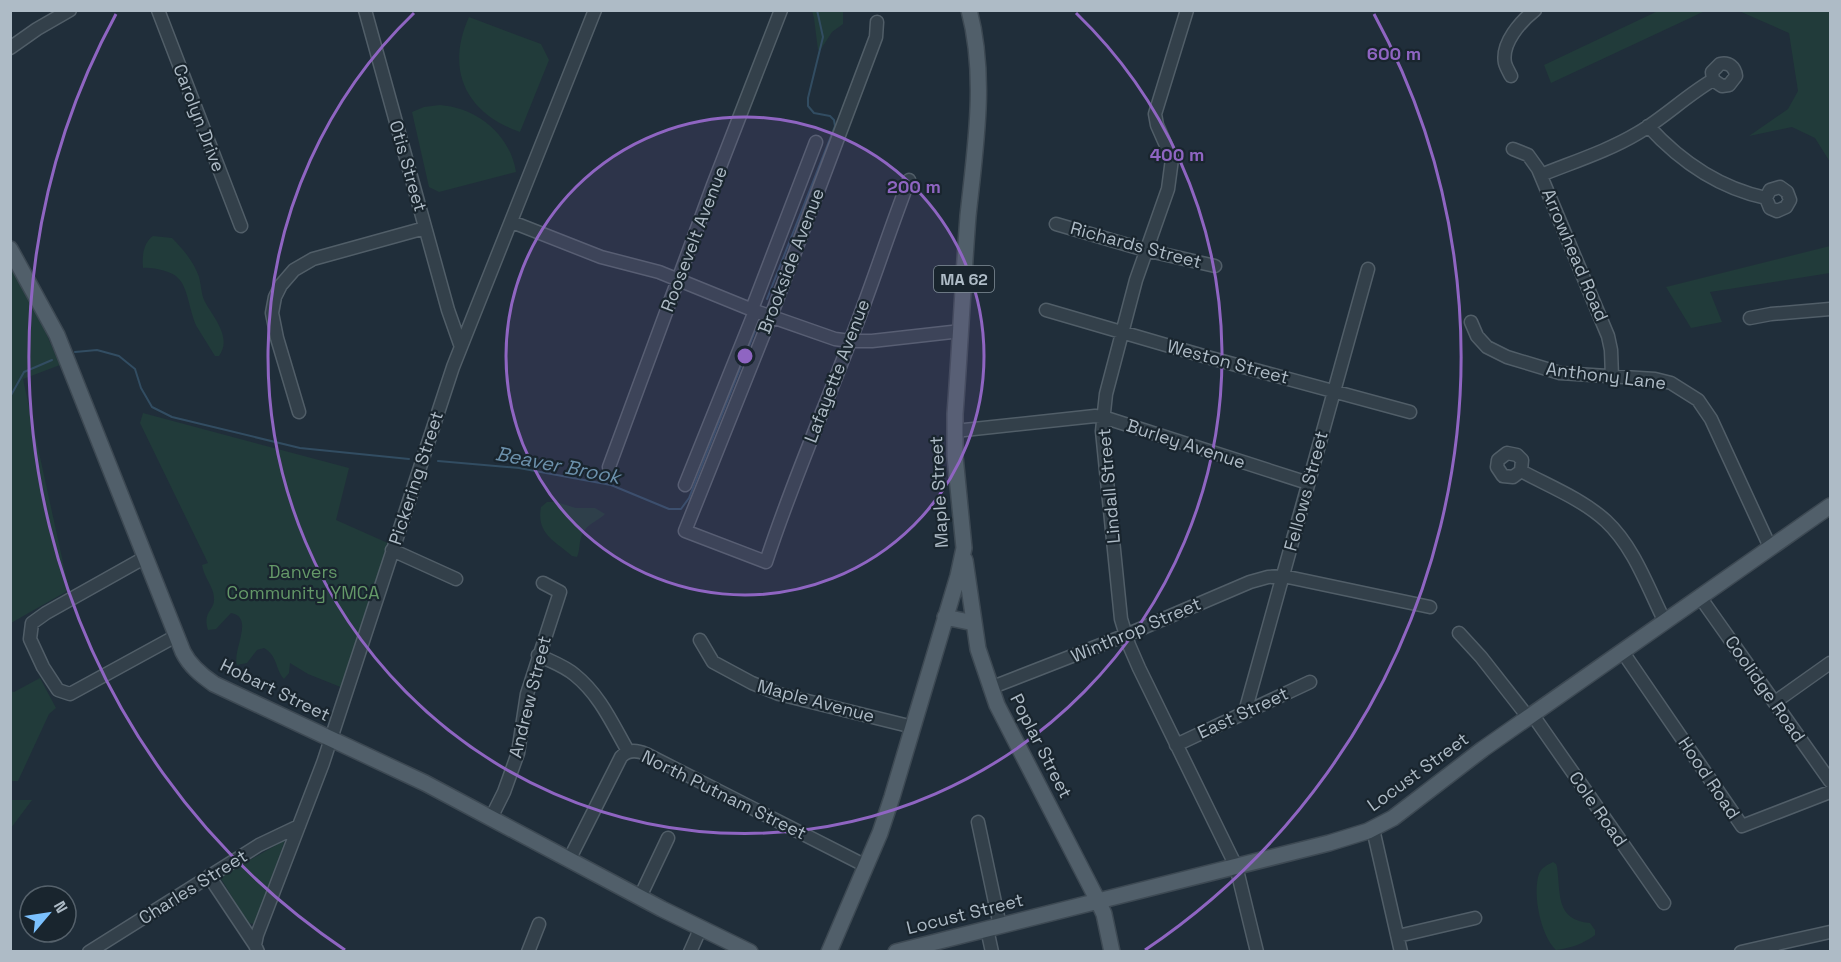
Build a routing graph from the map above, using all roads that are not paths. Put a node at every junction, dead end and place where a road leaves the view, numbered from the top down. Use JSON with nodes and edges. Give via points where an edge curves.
{"nodes":[{"id":1,"x":70,"y":10,"type":"edge"},
{"id":2,"x":158,"y":10,"type":"edge"},
{"id":3,"x":365,"y":10,"type":"edge"},
{"id":4,"x":595,"y":10,"type":"edge"},
{"id":5,"x":781,"y":10,"type":"edge"},
{"id":6,"x":969,"y":10,"type":"edge"},
{"id":7,"x":1187,"y":10,"type":"edge"},
{"id":8,"x":1535,"y":10,"type":"edge"},
{"id":9,"x":877,"y":22,"type":"dead end"},
{"id":10,"x":10,"y":48,"type":"edge"},
{"id":11,"x":1511,"y":76,"type":"dead end"},
{"id":12,"x":1713,"y":80,"type":"dead end"},
{"id":13,"x":1648,"y":126,"type":"junction"},
{"id":14,"x":816,"y":142,"type":"dead end"},
{"id":15,"x":1513,"y":149,"type":"dead end"},
{"id":16,"x":1541,"y":175,"type":"junction"},
{"id":17,"x":909,"y":180,"type":"dead end"},
{"id":18,"x":1766,"y":198,"type":"dead end"},
{"id":19,"x":512,"y":222,"type":"junction"},
{"id":20,"x":1056,"y":224,"type":"dead end"},
{"id":21,"x":241,"y":226,"type":"dead end"},
{"id":22,"x":425,"y":228,"type":"junction"},
{"id":23,"x":10,"y":249,"type":"edge"},
{"id":24,"x":1145,"y":250,"type":"junction"},
{"id":25,"x":1215,"y":266,"type":"dead end"},
{"id":26,"x":1368,"y":269,"type":"dead end"},
{"id":27,"x":678,"y":280,"type":"junction"},
{"id":28,"x":1830,"y":309,"type":"edge"},
{"id":29,"x":753,"y":310,"type":"junction"},
{"id":30,"x":1046,"y":310,"type":"dead end"},
{"id":31,"x":771,"y":316,"type":"junction"},
{"id":32,"x":1750,"y":318,"type":"dead end"},
{"id":33,"x":472,"y":319,"type":"junction"},
{"id":34,"x":452,"y":322,"type":"junction"},
{"id":35,"x":1471,"y":322,"type":"dead end"},
{"id":36,"x":961,"y":332,"type":"junction"},
{"id":37,"x":1122,"y":332,"type":"junction"},
{"id":38,"x":850,"y":341,"type":"junction"},
{"id":39,"x":461,"y":347,"type":"junction"},
{"id":40,"x":1612,"y":376,"type":"junction"},
{"id":41,"x":1333,"y":391,"type":"junction"},
{"id":42,"x":299,"y":412,"type":"dead end"},
{"id":43,"x":1410,"y":412,"type":"dead end"},
{"id":44,"x":1103,"y":417,"type":"junction"},
{"id":45,"x":955,"y":431,"type":"junction"},
{"id":46,"x":609,"y":467,"type":"dead end"},
{"id":47,"x":1521,"y":471,"type":"dead end"},
{"id":48,"x":1308,"y":483,"type":"junction"},
{"id":49,"x":685,"y":485,"type":"dead end"},
{"id":50,"x":1830,"y":506,"type":"edge"},
{"id":51,"x":1770,"y":547,"type":"junction"},
{"id":52,"x":964,"y":548,"type":"junction"},
{"id":53,"x":392,"y":550,"type":"junction"},
{"id":54,"x":144,"y":558,"type":"junction"},
{"id":55,"x":766,"y":562,"type":"joint"},
{"id":56,"x":1283,"y":576,"type":"junction"},
{"id":57,"x":456,"y":579,"type":"dead end"},
{"id":58,"x":543,"y":583,"type":"dead end"},
{"id":59,"x":1700,"y":597,"type":"junction"},
{"id":60,"x":1430,"y":607,"type":"dead end"},
{"id":61,"x":945,"y":617,"type":"junction"},
{"id":62,"x":974,"y":622,"type":"junction"},
{"id":63,"x":1665,"y":622,"type":"junction"},
{"id":64,"x":1459,"y":633,"type":"dead end"},
{"id":65,"x":1126,"y":635,"type":"junction"},
{"id":66,"x":176,"y":636,"type":"junction"},
{"id":67,"x":700,"y":640,"type":"dead end"},
{"id":68,"x":1622,"y":651,"type":"junction"},
{"id":69,"x":538,"y":655,"type":"junction"},
{"id":70,"x":1830,"y":663,"type":"edge"},
{"id":71,"x":1310,"y":682,"type":"dead end"},
{"id":72,"x":990,"y":688,"type":"junction"},
{"id":73,"x":1775,"y":702,"type":"junction"},
{"id":74,"x":1245,"y":712,"type":"junction"},
{"id":75,"x":1530,"y":716,"type":"junction"},
{"id":76,"x":913,"y":727,"type":"junction"},
{"id":77,"x":331,"y":738,"type":"junction"},
{"id":78,"x":1176,"y":745,"type":"junction"},
{"id":79,"x":628,"y":751,"type":"junction"},
{"id":80,"x":1830,"y":781,"type":"edge"},
{"id":81,"x":1830,"y":792,"type":"edge"},
{"id":82,"x":491,"y":818,"type":"junction"},
{"id":83,"x":978,"y":822,"type":"dead end"},
{"id":84,"x":299,"y":826,"type":"junction"},
{"id":85,"x":1373,"y":829,"type":"junction"},
{"id":86,"x":668,"y":838,"type":"dead end"},
{"id":87,"x":569,"y":860,"type":"junction"},
{"id":88,"x":866,"y":866,"type":"junction"},
{"id":89,"x":1236,"y":866,"type":"junction"},
{"id":90,"x":209,"y":876,"type":"junction"},
{"id":91,"x":640,"y":897,"type":"junction"},
{"id":92,"x":1098,"y":901,"type":"junction"},
{"id":93,"x":1664,"y":903,"type":"dead end"},
{"id":94,"x":1475,"y":918,"type":"dead end"},
{"id":95,"x":539,"y":924,"type":"dead end"},
{"id":96,"x":698,"y":927,"type":"junction"},
{"id":97,"x":994,"y":928,"type":"junction"},
{"id":98,"x":1830,"y":932,"type":"edge"},
{"id":99,"x":1398,"y":936,"type":"junction"},
{"id":100,"x":256,"y":948,"type":"edge"},
{"id":101,"x":89,"y":951,"type":"edge"},
{"id":102,"x":528,"y":951,"type":"edge"},
{"id":103,"x":690,"y":951,"type":"edge"},
{"id":104,"x":750,"y":951,"type":"edge"},
{"id":105,"x":830,"y":951,"type":"edge"},
{"id":106,"x":896,"y":951,"type":"edge"},
{"id":107,"x":992,"y":951,"type":"edge"},
{"id":108,"x":1112,"y":951,"type":"edge"},
{"id":109,"x":1257,"y":951,"type":"edge"},
{"id":110,"x":1401,"y":951,"type":"edge"},
{"id":111,"x":1741,"y":951,"type":"edge"}],
"edges":[{"from":1,"to":10,"type":"street"},
{"from":2,"to":21,"type":"street","name":"Carolyn Drive"},
{"from":3,"to":22,"type":"street","name":"Otis Street"},
{"from":4,"to":19,"type":"street","name":"Pickering Street"},
{"from":5,"to":27,"type":"street","name":"Roosevelt Avenue"},
{"from":6,"to":36,"type":"main road","name":"Maple Street","number":"MA 62","via":[[978,92]]},
{"from":7,"to":24,"type":"street","name":"Lindall Street","via":[[1155,114],[1172,159],[1168,189]]},
{"from":8,"to":11,"type":"street","via":[[1510,38],[1505,62]]},
{"from":9,"to":31,"type":"street","name":"Brookside Avenue","via":[[876,37]]},
{"from":12,"to":13,"type":"street"},
{"from":13,"to":16,"type":"street","via":[[1604,150]]},
{"from":13,"to":18,"type":"street","via":[[1695,167],[1735,188]]},
{"from":14,"to":29,"type":"street","name":"Brookside Avenue"},
{"from":15,"to":16,"type":"street","name":"Arrowhead Road","via":[[1531,158]]},
{"from":16,"to":40,"type":"street","name":"Arrowhead Road","via":[[1608,336]]},
{"from":17,"to":38,"type":"street","name":"Lafayette Avenue"},
{"from":19,"to":27,"type":"street","via":[[601,257]]},
{"from":19,"to":33,"type":"street","name":"Pickering Street"},
{"from":20,"to":24,"type":"street","name":"Richards Street"},
{"from":22,"to":34,"type":"street","name":"Otis Street"},
{"from":22,"to":42,"type":"street","via":[[313,259],[294,270],[281,285],[272,313]]},
{"from":23,"to":54,"type":"main road","name":"Hobart Street","via":[[60,341]]},
{"from":24,"to":25,"type":"street","name":"Richards Street"},
{"from":24,"to":37,"type":"street","name":"Lindall Street"},
{"from":26,"to":41,"type":"street","name":"Fellows Street"},
{"from":27,"to":29,"type":"street"},
{"from":27,"to":46,"type":"street","name":"Roosevelt Avenue"},
{"from":28,"to":32,"type":"street"},
{"from":29,"to":31,"type":"street"},
{"from":29,"to":49,"type":"street","name":"Brookside Avenue"},
{"from":30,"to":37,"type":"street","name":"Weston Street"},
{"from":31,"to":38,"type":"street"},
{"from":31,"to":55,"type":"street","name":"Brookside Avenue","via":[[685,531]]},
{"from":33,"to":34,"type":"street"},
{"from":33,"to":39,"type":"street","name":"Pickering Street"},
{"from":34,"to":39,"type":"street","name":"Otis Street"},
{"from":35,"to":40,"type":"street","name":"Anthony Lane","via":[[1487,347],[1507,357],[1546,370]]},
{"from":36,"to":38,"type":"street"},
{"from":36,"to":45,"type":"main road","name":"Maple Street","number":"MA 62"},
{"from":37,"to":41,"type":"street","name":"Weston Street"},
{"from":37,"to":44,"type":"street","name":"Lindall Street"},
{"from":38,"to":55,"type":"street","name":"Lafayette Avenue"},
{"from":39,"to":53,"type":"street","name":"Pickering Street"},
{"from":40,"to":51,"type":"street","name":"Anthony Lane","via":[[1665,381],[1698,400],[1711,419]]},
{"from":41,"to":43,"type":"street","name":"Weston Street"},
{"from":41,"to":48,"type":"street","name":"Fellows Street"},
{"from":44,"to":45,"type":"street","name":"Burley Avenue"},
{"from":44,"to":48,"type":"street","name":"Burley Avenue"},
{"from":44,"to":65,"type":"street","name":"Lindall Street","via":[[1112,538]]},
{"from":45,"to":52,"type":"main road","name":"Maple Street","number":"MA 62"},
{"from":47,"to":63,"type":"street","via":[[1593,511],[1613,529],[1626,546]]},
{"from":48,"to":56,"type":"street","name":"Fellows Street"},
{"from":50,"to":51,"type":"main road","name":"Locust Street"},
{"from":51,"to":59,"type":"main road","name":"Locust Street"},
{"from":52,"to":61,"type":"main road","name":"Maple Street"},
{"from":52,"to":62,"type":"main road","name":"Poplar Street","number":"MA 62"},
{"from":53,"to":57,"type":"street"},
{"from":53,"to":77,"type":"street","name":"Pickering Street"},
{"from":54,"to":66,"type":"main road","name":"Hobart Street"},
{"from":54,"to":66,"type":"street","via":[[46,613],[32,623],[30,639],[58,690],[70,694]]},
{"from":56,"to":60,"type":"street"},
{"from":56,"to":65,"type":"street","name":"Winthrop Street","via":[[1250,582]]},
{"from":56,"to":74,"type":"street","name":"Fellows Street"},
{"from":58,"to":69,"type":"street","name":"Andrew Street","via":[[560,592]]},
{"from":59,"to":63,"type":"main road","name":"Locust Street"},
{"from":59,"to":73,"type":"street","name":"Coolidge Road"},
{"from":61,"to":62,"type":"main road"},
{"from":61,"to":76,"type":"main road","name":"Maple Street"},
{"from":62,"to":72,"type":"main road","name":"Poplar Street","number":"MA 62"},
{"from":63,"to":68,"type":"main road","name":"Locust Street"},
{"from":64,"to":75,"type":"street","name":"Cole Road"},
{"from":65,"to":72,"type":"street","name":"Winthrop Street"},
{"from":65,"to":78,"type":"street","name":"Lindall Street"},
{"from":66,"to":77,"type":"main road","name":"Hobart Street","via":[[187,661],[213,683]]},
{"from":67,"to":76,"type":"street","name":"Maple Avenue","via":[[713,662],[752,683],[798,699]]},
{"from":68,"to":75,"type":"main road","name":"Locust Street"},
{"from":68,"to":81,"type":"street","name":"Hood Road","via":[[1742,826]]},
{"from":69,"to":79,"type":"street","via":[[573,673],[585,684],[597,697]]},
{"from":69,"to":82,"type":"street","name":"Andrew Street","via":[[518,753]]},
{"from":70,"to":73,"type":"street"},
{"from":71,"to":74,"type":"street","name":"East Street"},
{"from":72,"to":92,"type":"main road","name":"Poplar Street","number":"MA 62"},
{"from":73,"to":80,"type":"street","name":"Coolidge Road"},
{"from":74,"to":78,"type":"street","name":"East Street"},
{"from":75,"to":85,"type":"main road","name":"Locust Street","via":[[1393,819]]},
{"from":75,"to":93,"type":"street","name":"Cole Road"},
{"from":76,"to":88,"type":"main road","name":"Maple Street"},
{"from":77,"to":82,"type":"main road","name":"Hobart Street"},
{"from":77,"to":84,"type":"street","name":"Pickering Street"},
{"from":78,"to":89,"type":"street","name":"Lindall Street"},
{"from":79,"to":87,"type":"street","name":"North Putnam Street","via":[[621,757]]},
{"from":79,"to":88,"type":"street","name":"North Putnam Street","via":[[646,754]]},
{"from":82,"to":87,"type":"main road","name":"Hobart Street"},
{"from":83,"to":97,"type":"street"},
{"from":84,"to":90,"type":"street","name":"Charles Street"},
{"from":84,"to":100,"type":"street","name":"Pickering Street","via":[[264,916]]},
{"from":85,"to":89,"type":"main road","name":"Locust Street"},
{"from":85,"to":99,"type":"street"},
{"from":86,"to":91,"type":"street"},
{"from":87,"to":91,"type":"main road","name":"Hobart Street"},
{"from":88,"to":105,"type":"main road","name":"Maple Street"},
{"from":89,"to":92,"type":"main road","name":"Locust Street"},
{"from":89,"to":109,"type":"street","name":"Lindall Street"},
{"from":90,"to":100,"type":"street"},
{"from":90,"to":101,"type":"street","name":"Charles Street"},
{"from":91,"to":96,"type":"main road","name":"Hobart Street"},
{"from":92,"to":97,"type":"main road","name":"Locust Street"},
{"from":92,"to":108,"type":"main road","name":"Poplar Street","number":"MA 62"},
{"from":94,"to":99,"type":"street"},
{"from":95,"to":102,"type":"street"},
{"from":96,"to":103,"type":"street"},
{"from":96,"to":104,"type":"main road","name":"Hobart Street"},
{"from":97,"to":106,"type":"main road","name":"Locust Street"},
{"from":97,"to":107,"type":"street"},
{"from":98,"to":111,"type":"street"},
{"from":99,"to":110,"type":"street"}]}
